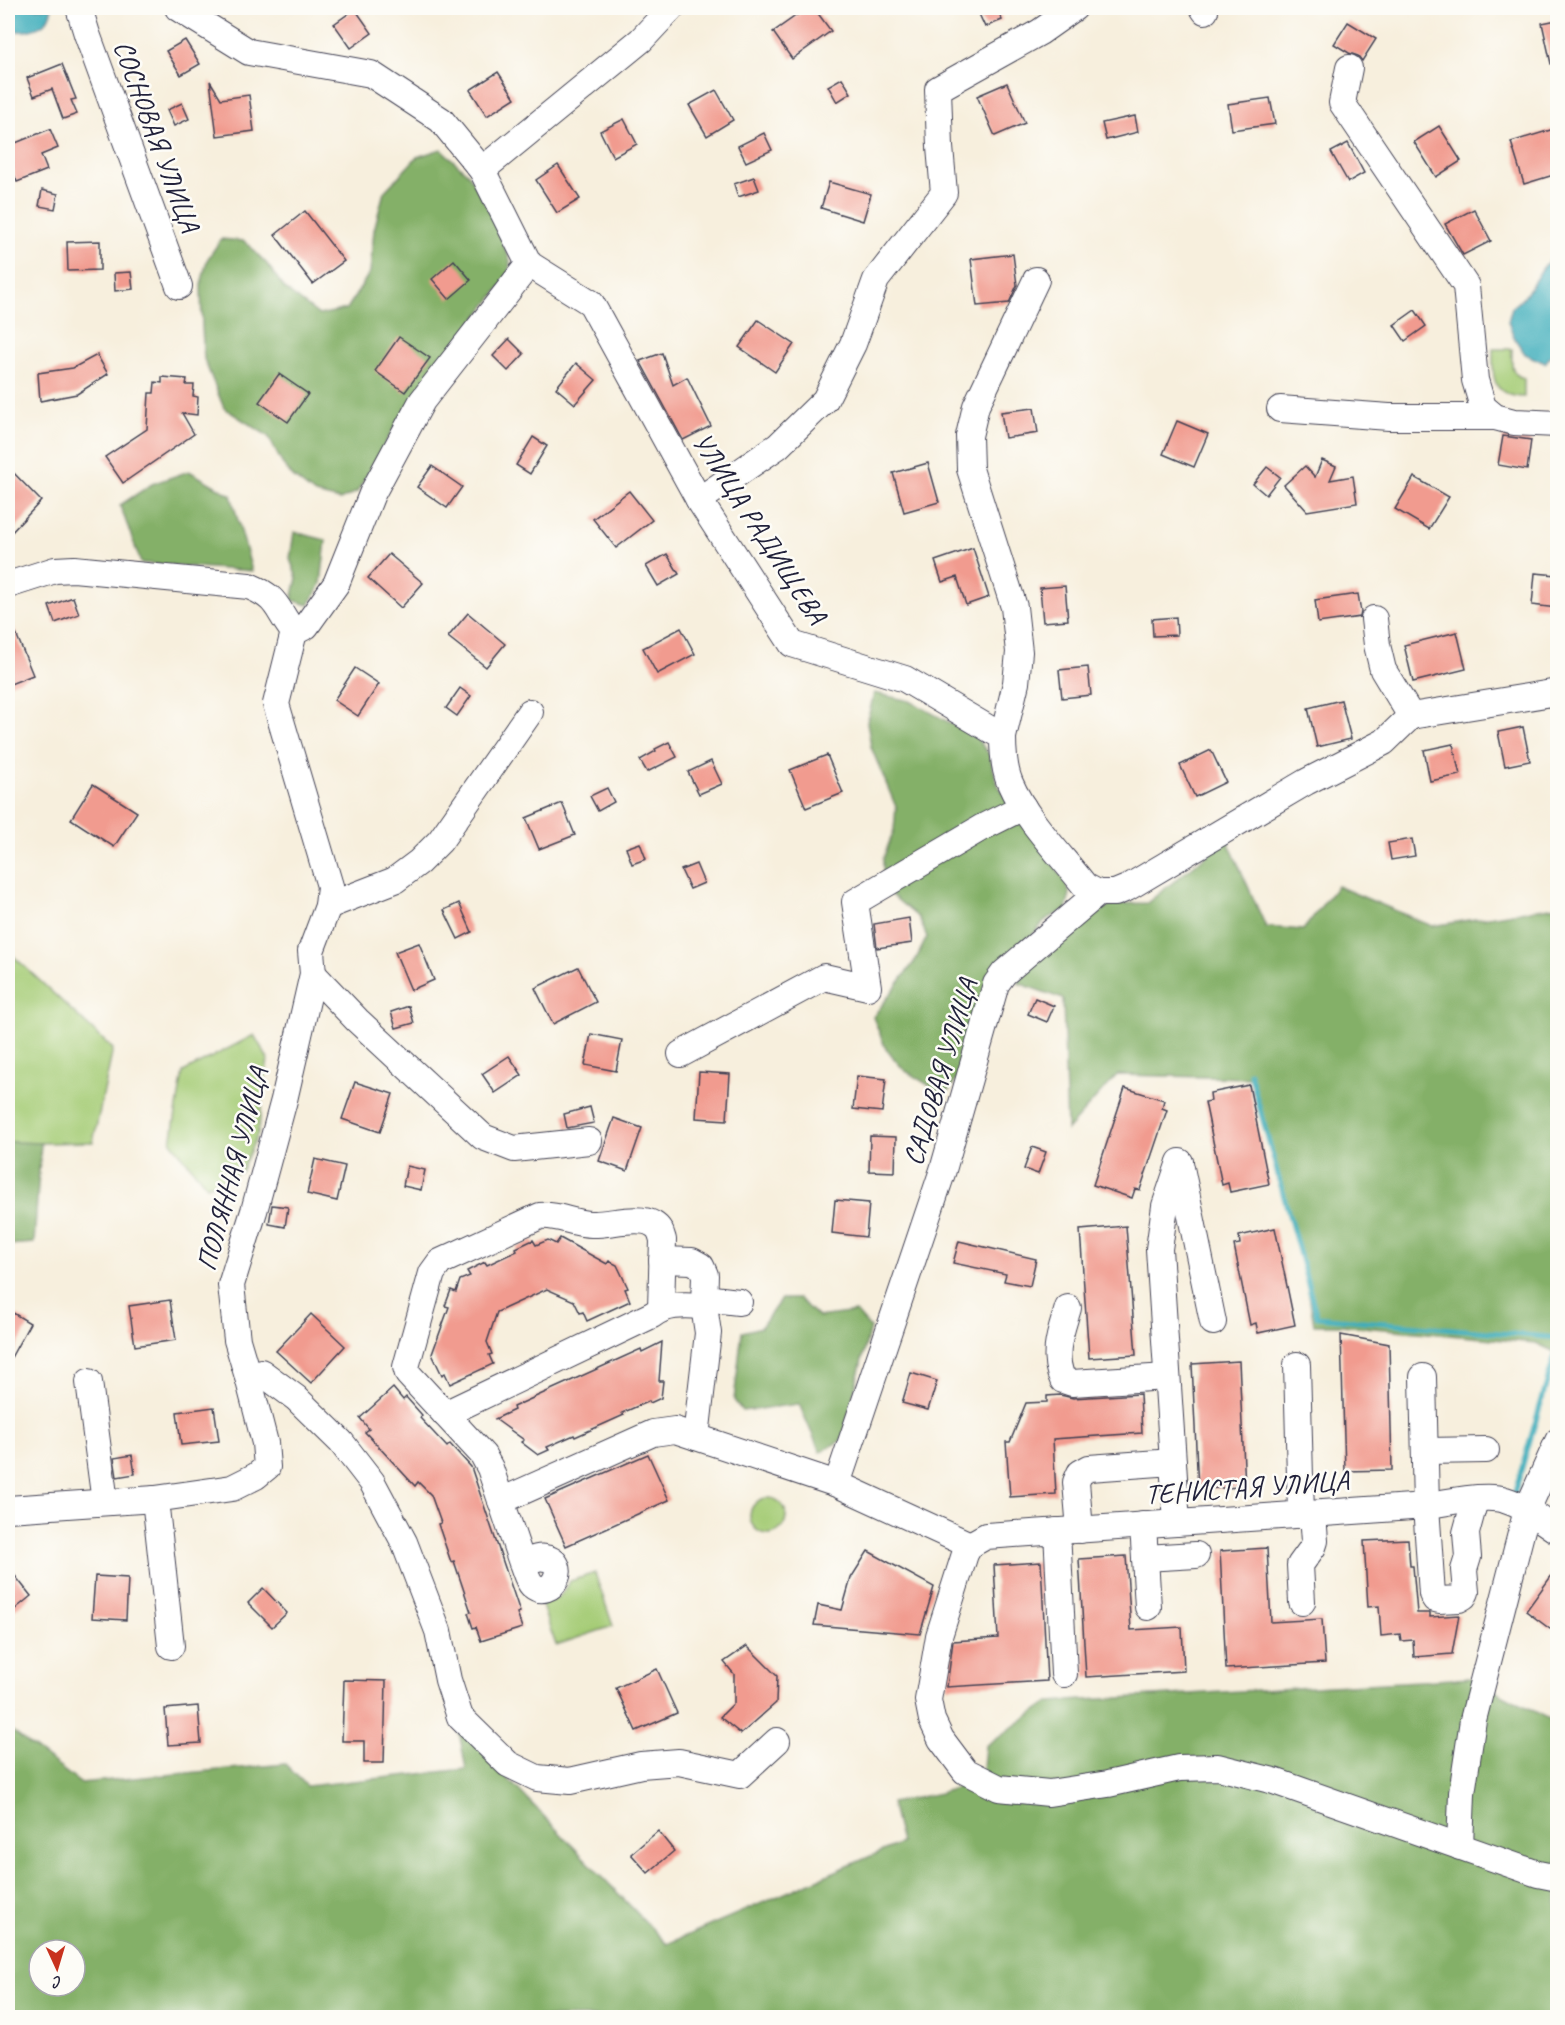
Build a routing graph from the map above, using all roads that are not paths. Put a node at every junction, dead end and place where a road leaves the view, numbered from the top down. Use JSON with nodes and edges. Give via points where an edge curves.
{"nodes":[{"id":1,"x":79,"y":8,"type":"edge"},
{"id":2,"x":178,"y":8,"type":"edge"},
{"id":3,"x":671,"y":8,"type":"edge"},
{"id":4,"x":1067,"y":9,"type":"edge"},
{"id":5,"x":1349,"y":68,"type":"dead end"},
{"id":6,"x":482,"y":170,"type":"junction"},
{"id":7,"x":529,"y":264,"type":"junction"},
{"id":8,"x":1036,"y":280,"type":"dead end"},
{"id":9,"x":179,"y":286,"type":"dead end"},
{"id":10,"x":1280,"y":409,"type":"dead end"},
{"id":11,"x":1495,"y":417,"type":"junction"},
{"id":12,"x":1557,"y":424,"type":"edge"},
{"id":13,"x":699,"y":500,"type":"junction"},
{"id":14,"x":8,"y":585,"type":"edge"},
{"id":15,"x":1374,"y":619,"type":"dead end"},
{"id":16,"x":294,"y":632,"type":"junction"},
{"id":17,"x":1557,"y":692,"type":"edge"},
{"id":18,"x":530,"y":712,"type":"dead end"},
{"id":19,"x":1411,"y":716,"type":"junction"},
{"id":20,"x":1003,"y":737,"type":"junction"},
{"id":21,"x":1023,"y":807,"type":"junction"},
{"id":22,"x":1098,"y":892,"type":"junction"},
{"id":23,"x":328,"y":906,"type":"junction"},
{"id":24,"x":313,"y":974,"type":"junction"},
{"id":25,"x":681,"y":1054,"type":"dead end"},
{"id":26,"x":589,"y":1141,"type":"dead end"},
{"id":27,"x":1193,"y":1227,"type":"junction"},
{"id":28,"x":1161,"y":1229,"type":"junction"},
{"id":29,"x":662,"y":1260,"type":"junction"},
{"id":30,"x":704,"y":1302,"type":"junction"},
{"id":31,"x":739,"y":1302,"type":"dead end"},
{"id":32,"x":661,"y":1308,"type":"junction"},
{"id":33,"x":1068,"y":1308,"type":"dead end"},
{"id":34,"x":1213,"y":1322,"type":"dead end"},
{"id":35,"x":1297,"y":1365,"type":"dead end"},
{"id":36,"x":248,"y":1377,"type":"junction"},
{"id":37,"x":1167,"y":1377,"type":"junction"},
{"id":38,"x":1423,"y":1377,"type":"dead end"},
{"id":39,"x":89,"y":1382,"type":"dead end"},
{"id":40,"x":445,"y":1414,"type":"junction"},
{"id":41,"x":696,"y":1437,"type":"junction"},
{"id":42,"x":1557,"y":1441,"type":"edge"},
{"id":43,"x":1486,"y":1450,"type":"dead end"},
{"id":44,"x":1425,"y":1451,"type":"junction"},
{"id":45,"x":1173,"y":1462,"type":"junction"},
{"id":46,"x":837,"y":1484,"type":"junction"},
{"id":47,"x":155,"y":1499,"type":"junction"},
{"id":48,"x":1474,"y":1500,"type":"junction"},
{"id":49,"x":501,"y":1501,"type":"junction"},
{"id":50,"x":105,"y":1502,"type":"junction"},
{"id":51,"x":1426,"y":1506,"type":"junction"},
{"id":52,"x":8,"y":1509,"type":"edge"},
{"id":53,"x":1527,"y":1510,"type":"junction"},
{"id":54,"x":1307,"y":1514,"type":"junction"},
{"id":55,"x":1177,"y":1523,"type":"junction"},
{"id":56,"x":1143,"y":1525,"type":"junction"},
{"id":57,"x":1068,"y":1530,"type":"junction"},
{"id":58,"x":1557,"y":1532,"type":"edge"},
{"id":59,"x":970,"y":1545,"type":"junction"},
{"id":60,"x":1196,"y":1555,"type":"dead end"},
{"id":61,"x":1145,"y":1558,"type":"junction"},
{"id":62,"x":522,"y":1563,"type":"dead end"},
{"id":63,"x":1302,"y":1602,"type":"dead end"},
{"id":64,"x":1148,"y":1607,"type":"dead end"},
{"id":65,"x":171,"y":1646,"type":"dead end"},
{"id":66,"x":1064,"y":1674,"type":"dead end"},
{"id":67,"x":777,"y":1741,"type":"dead end"},
{"id":68,"x":1460,"y":1847,"type":"junction"},
{"id":69,"x":1557,"y":1878,"type":"edge"}],
"edges":[{"from":1,"to":9,"type":"street","name":"СОСНОВАЯ УЛИЦА"},
{"from":2,"to":6,"type":"street","via":[[249,52],[371,74],[441,120]]},
{"from":3,"to":6,"type":"street","via":[[641,40]]},
{"from":4,"to":13,"type":"street","via":[[1040,32],[938,89],[944,193],[876,280],[853,344],[825,400],[778,446]]},
{"from":5,"to":11,"type":"street","via":[[1342,103],[1466,286],[1475,380],[1483,407]]},
{"from":6,"to":7,"type":"street"},
{"from":7,"to":13,"type":"street","name":"УЛИЦА РАДИЩЕВА","via":[[591,303]]},
{"from":7,"to":16,"type":"street","via":[[422,401],[372,494],[336,584],[306,626]]},
{"from":8,"to":20,"type":"street","via":[[976,406],[969,436],[970,469],[1014,607],[1018,640],[1016,683]]},
{"from":10,"to":11,"type":"street","via":[[1389,417]]},
{"from":11,"to":12,"type":"street"},
{"from":13,"to":20,"type":"street","name":"УЛИЦА РАДИЩЕВА","via":[[792,644],[905,679]]},
{"from":14,"to":16,"type":"street","via":[[55,570],[74,569],[249,586],[274,600]]},
{"from":15,"to":19,"type":"street","via":[[1383,670]]},
{"from":16,"to":23,"type":"street","name":"ПОЛЯННАЯ УЛИЦА","via":[[276,704],[326,866]]},
{"from":17,"to":19,"type":"street"},
{"from":18,"to":23,"type":"street","via":[[440,841],[419,862],[395,880]]},
{"from":19,"to":22,"type":"street","via":[[1376,747],[1306,782],[1127,888],[1115,893]]},
{"from":20,"to":21,"type":"street","via":[[1010,781]]},
{"from":21,"to":22,"type":"street","via":[[1085,886]]},
{"from":21,"to":25,"type":"street","via":[[855,902],[868,987],[824,977]]},
{"from":22,"to":46,"type":"street","name":"САДОВАЯ УЛИЦА","via":[[996,984],[943,1170]]},
{"from":23,"to":24,"type":"street","name":"ПОЛЯННАЯ УЛИЦА","via":[[311,951]]},
{"from":24,"to":26,"type":"street","via":[[483,1137],[514,1149]]},
{"from":24,"to":36,"type":"street","name":"ПОЛЯННАЯ УЛИЦА","via":[[281,1111],[231,1285],[237,1340]]},
{"from":27,"to":28,"type":"street"},
{"from":27,"to":28,"type":"street","via":[[1180,1162]]},
{"from":27,"to":34,"type":"street"},
{"from":28,"to":37,"type":"street"},
{"from":29,"to":30,"type":"street","via":[[692,1261],[700,1266],[705,1275]]},
{"from":29,"to":32,"type":"street"},
{"from":29,"to":40,"type":"street","via":[[663,1240],[652,1223],[641,1220],[590,1225],[551,1215],[540,1216],[440,1262],[432,1274],[406,1367]]},
{"from":30,"to":31,"type":"street"},
{"from":30,"to":32,"type":"street"},
{"from":30,"to":41,"type":"street","via":[[708,1333]]},
{"from":32,"to":40,"type":"street"},
{"from":33,"to":37,"type":"street","via":[[1056,1346],[1058,1371],[1063,1380],[1072,1383]]},
{"from":35,"to":54,"type":"street"},
{"from":36,"to":47,"type":"street","name":"ПОЛЯННАЯ УЛИЦА","via":[[267,1467],[232,1488]]},
{"from":36,"to":67,"type":"street","via":[[261,1372],[296,1398],[341,1442],[372,1482],[404,1542],[438,1631],[460,1717],[508,1764],[537,1778],[570,1781],[640,1765],[679,1762],[740,1775]]},
{"from":37,"to":45,"type":"street"},
{"from":38,"to":44,"type":"street"},
{"from":39,"to":50,"type":"street"},
{"from":40,"to":49,"type":"street","via":[[483,1455]]},
{"from":41,"to":46,"type":"street"},
{"from":41,"to":49,"type":"street","via":[[675,1430],[653,1433]]},
{"from":42,"to":53,"type":"street"},
{"from":43,"to":44,"type":"street"},
{"from":44,"to":51,"type":"street"},
{"from":45,"to":55,"type":"street"},
{"from":45,"to":57,"type":"street","via":[[1089,1468],[1080,1473]]},
{"from":46,"to":59,"type":"street"},
{"from":47,"to":50,"type":"street","name":"ПОЛЯННАЯ УЛИЦА"},
{"from":47,"to":65,"type":"street"},
{"from":48,"to":51,"type":"street","name":"ТЕНИСТАЯ УЛИЦА"},
{"from":48,"to":51,"type":"street","via":[[1466,1533],[1468,1557],[1464,1570],[1431,1573]]},
{"from":48,"to":53,"type":"street","name":"ТЕНИСТАЯ УЛИЦА","via":[[1504,1500]]},
{"from":49,"to":62,"type":"street"},
{"from":50,"to":52,"type":"street","name":"ПОЛЯННАЯ УЛИЦА"},
{"from":51,"to":54,"type":"street","name":"ТЕНИСТАЯ УЛИЦА"},
{"from":53,"to":58,"type":"street","name":"ТЕНИСТАЯ УЛИЦА"},
{"from":53,"to":68,"type":"street","via":[[1473,1720],[1462,1793]]},
{"from":54,"to":55,"type":"street","name":"ТЕНИСТАЯ УЛИЦА"},
{"from":54,"to":63,"type":"street","via":[[1315,1541],[1300,1565]]},
{"from":55,"to":56,"type":"street","name":"ТЕНИСТАЯ УЛИЦА"},
{"from":56,"to":57,"type":"street","name":"ТЕНИСТАЯ УЛИЦА"},
{"from":56,"to":61,"type":"street"},
{"from":57,"to":59,"type":"street","name":"ТЕНИСТАЯ УЛИЦА","via":[[986,1536]]},
{"from":57,"to":66,"type":"street"},
{"from":59,"to":68,"type":"street","via":[[939,1636],[928,1700],[941,1739],[965,1771],[999,1788],[1049,1793],[1179,1768],[1218,1767],[1274,1781]]},
{"from":60,"to":61,"type":"street"},
{"from":61,"to":64,"type":"street"},
{"from":68,"to":69,"type":"street"}]}
